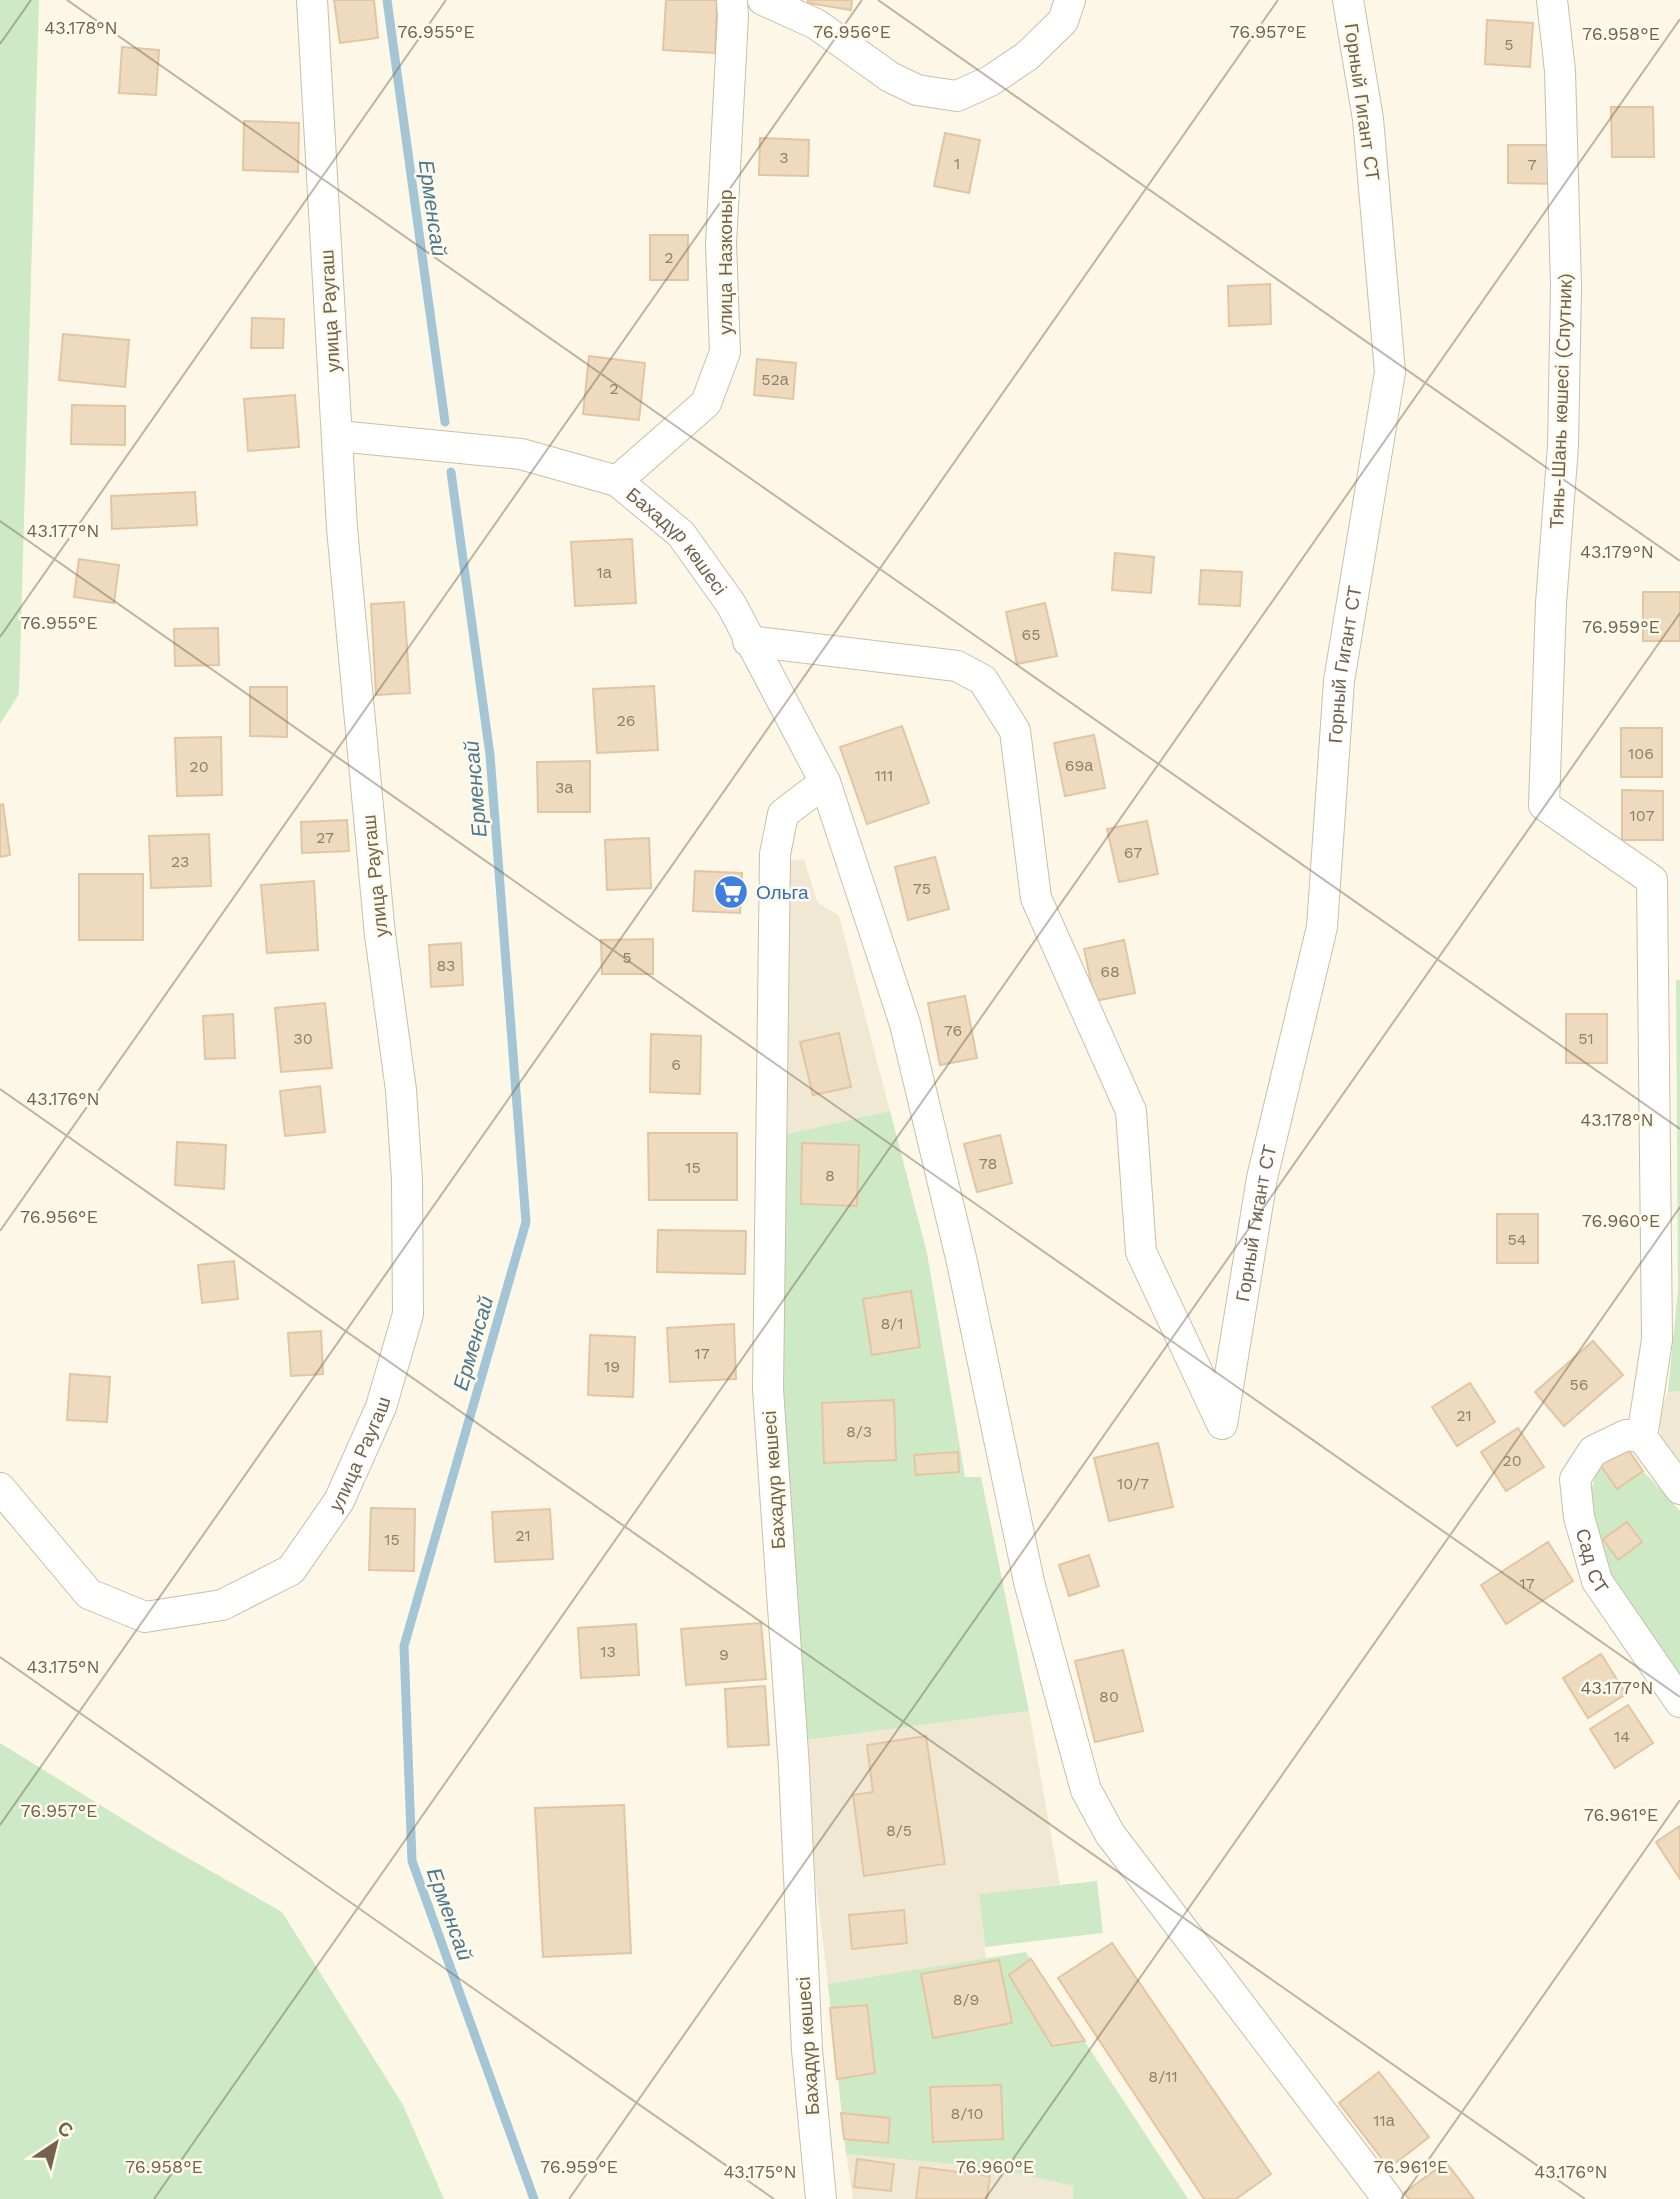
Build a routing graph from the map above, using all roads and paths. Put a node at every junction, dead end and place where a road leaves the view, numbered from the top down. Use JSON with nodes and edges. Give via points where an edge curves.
{"nodes":[{"id":1,"x":312,"y":0,"type":"edge"},
{"id":2,"x":732,"y":0,"type":"edge"},
{"id":3,"x":763,"y":0,"type":"edge"},
{"id":4,"x":1070,"y":0,"type":"edge"},
{"id":5,"x":1348,"y":0,"type":"edge"},
{"id":6,"x":1552,"y":0,"type":"edge"},
{"id":7,"x":338,"y":436,"type":"junction"},
{"id":8,"x":617,"y":481,"type":"junction"},
{"id":9,"x":748,"y":641,"type":"junction"},
{"id":10,"x":825,"y":782,"type":"junction"},
{"id":11,"x":1642,"y":1437,"type":"junction"},
{"id":12,"x":0,"y":1488,"type":"edge"},
{"id":13,"x":1680,"y":1489,"type":"edge"},
{"id":14,"x":1680,"y":1702,"type":"edge"},
{"id":15,"x":821,"y":2199,"type":"edge"},
{"id":16,"x":1388,"y":2199,"type":"edge"}],
"edges":[{"from":1,"to":7,"type":"street","name":"улица Раугаш"},
{"from":2,"to":8,"type":"street","name":"улица Назконыр","via":[[721,244],[725,352],[706,403]]},
{"from":3,"to":4,"type":"street","via":[[816,23],[890,77],[917,90],[957,96],[1027,56],[1063,21]]},
{"from":5,"to":9,"type":"street","name":"Горный Гигант СТ","via":[[1368,119],[1390,372],[1339,681],[1322,927],[1262,1178],[1222,1424],[1141,1252],[1131,1111],[1036,898],[1015,731],[983,680],[957,666]]},
{"from":6,"to":11,"type":"street","name":"Тянь-Шань көшесі (Спутник)","via":[[1560,71],[1566,286],[1563,446],[1551,603],[1544,805],[1652,880],[1657,1340]]},
{"from":7,"to":8,"type":"street","name":"Бахадүр көшесі","via":[[521,454]]},
{"from":7,"to":12,"type":"street","name":"улица Раугаш","via":[[363,764],[407,1180],[408,1314],[381,1407],[339,1502],[291,1570],[222,1605],[145,1617],[89,1594]]},
{"from":8,"to":9,"type":"street","name":"Бахадүр көшесі","via":[[681,534],[731,604]]},
{"from":9,"to":10,"type":"street","name":"Бахадүр көшесі"},
{"from":10,"to":15,"type":"street","name":"Бахадүр көшесі","via":[[783,814],[775,855],[768,1389],[794,1768],[807,2050]]},
{"from":10,"to":16,"type":"street","name":"Бахадүр көшесі","via":[[905,1024],[962,1262],[1029,1582],[1086,1790],[1110,1834]]},
{"from":11,"to":13,"type":"street"},
{"from":11,"to":14,"type":"street","name":"Сад СТ","via":[[1626,1435],[1593,1451],[1575,1479],[1579,1517],[1597,1581]]}]}
